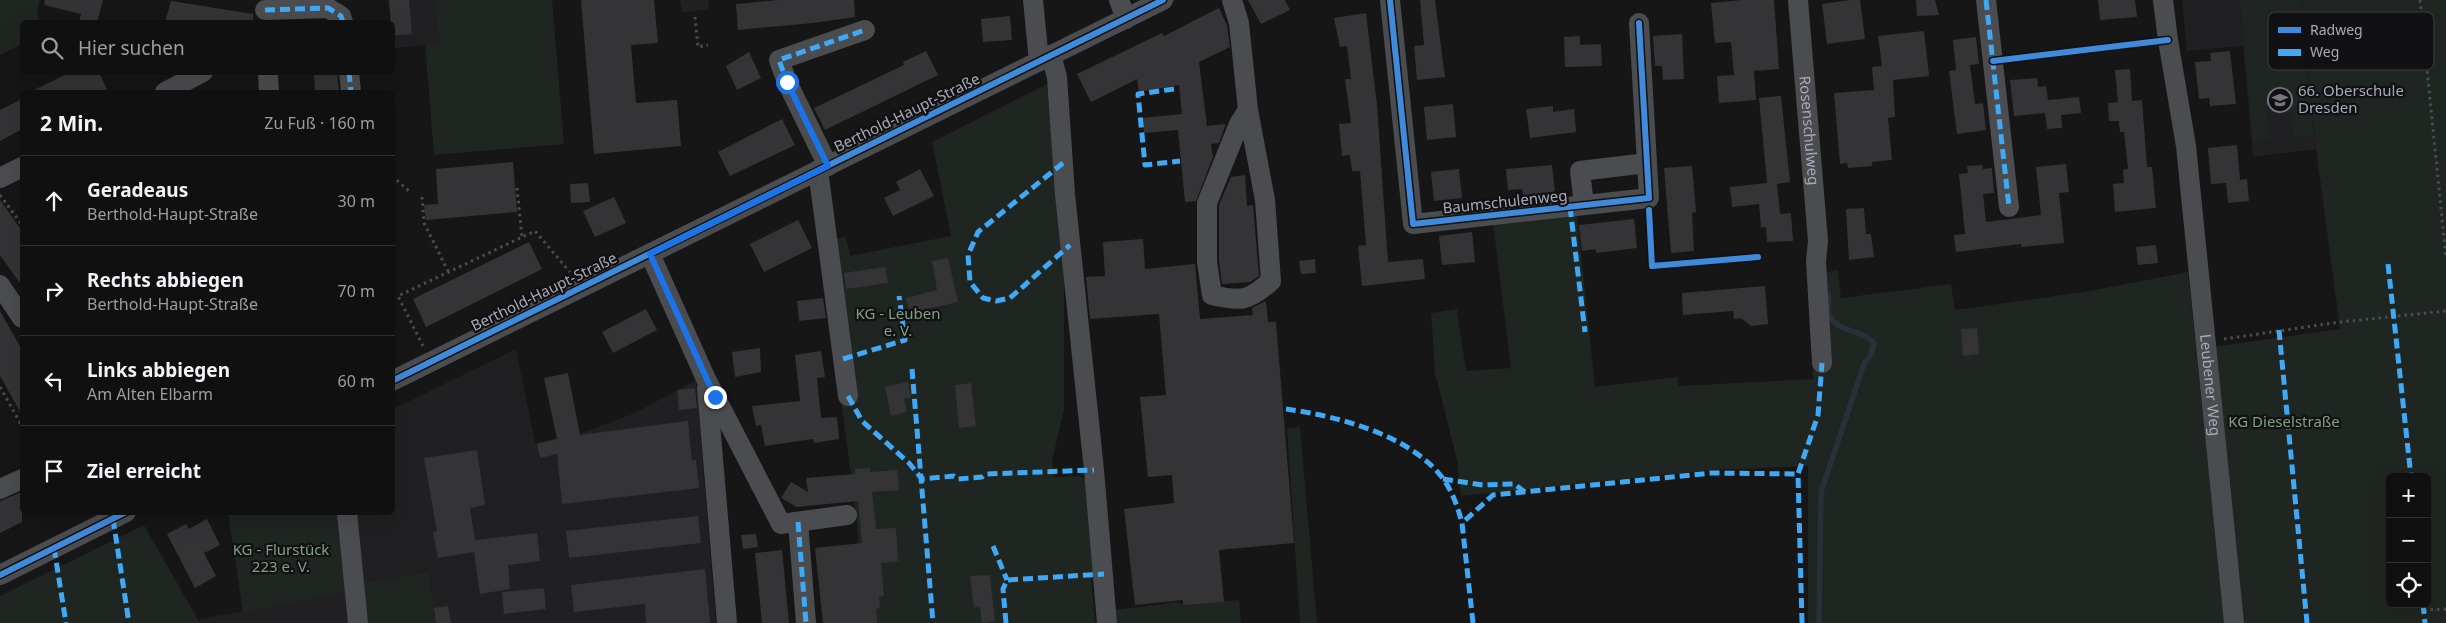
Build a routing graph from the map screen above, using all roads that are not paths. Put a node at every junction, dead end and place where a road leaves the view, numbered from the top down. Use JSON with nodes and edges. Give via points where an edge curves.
{"nodes":[{"id":1,"x":1033,"y":0,"type":"edge"},
{"id":2,"x":1163,"y":0,"type":"edge"},
{"id":3,"x":1232,"y":0,"type":"edge"},
{"id":4,"x":1390,"y":0,"type":"edge"},
{"id":5,"x":1798,"y":0,"type":"edge"},
{"id":6,"x":1986,"y":0,"type":"edge"},
{"id":7,"x":2163,"y":0,"type":"edge"},
{"id":8,"x":1122,"y":9,"type":"edge"},
{"id":9,"x":266,"y":11,"type":"edge"},
{"id":10,"x":342,"y":20,"type":"edge"},
{"id":11,"x":1639,"y":23,"type":"dead end"},
{"id":12,"x":865,"y":30,"type":"dead end"},
{"id":13,"x":1045,"y":58,"type":"junction"},
{"id":14,"x":197,"y":75,"type":"edge"},
{"id":15,"x":268,"y":75,"type":"edge"},
{"id":16,"x":350,"y":75,"type":"edge"},
{"id":17,"x":169,"y":90,"type":"edge"},
{"id":18,"x":269,"y":90,"type":"edge"},
{"id":19,"x":351,"y":90,"type":"edge"},
{"id":20,"x":1248,"y":110,"type":"junction"},
{"id":21,"x":1647,"y":164,"type":"junction"},
{"id":22,"x":20,"y":167,"type":"edge"},
{"id":23,"x":823,"y":168,"type":"junction"},
{"id":24,"x":0,"y":178,"type":"edge"},
{"id":25,"x":1584,"y":205,"type":"junction"},
{"id":26,"x":2009,"y":207,"type":"dead end"},
{"id":27,"x":650,"y":254,"type":"junction"},
{"id":28,"x":0,"y":285,"type":"edge"},
{"id":29,"x":20,"y":315,"type":"edge"},
{"id":30,"x":1822,"y":363,"type":"dead end"},
{"id":31,"x":706,"y":379,"type":"junction"},
{"id":32,"x":395,"y":380,"type":"edge"},
{"id":33,"x":848,"y":396,"type":"dead end"},
{"id":34,"x":20,"y":480,"type":"edge"},
{"id":35,"x":0,"y":489,"type":"edge"},
{"id":36,"x":120,"y":515,"type":"edge"},
{"id":37,"x":347,"y":515,"type":"edge"},
{"id":38,"x":847,"y":515,"type":"dead end"},
{"id":39,"x":798,"y":522,"type":"junction"},
{"id":40,"x":0,"y":575,"type":"edge"},
{"id":41,"x":358,"y":623,"type":"edge"},
{"id":42,"x":727,"y":623,"type":"edge"},
{"id":43,"x":806,"y":623,"type":"edge"},
{"id":44,"x":1107,"y":623,"type":"edge"},
{"id":45,"x":2234,"y":623,"type":"edge"}],
"edges":[{"from":1,"to":13,"type":"street"},
{"from":2,"to":8,"type":"street","name":"Berthold-Haupt-Straße"},
{"from":3,"to":20,"type":"street","via":[[1239,23]]},
{"from":4,"to":25,"type":"street","name":"Baumschulenweg","via":[[1413,224]]},
{"from":5,"to":30,"type":"street","name":"Rosenschulweg","via":[[1818,241],[1816,261]]},
{"from":6,"to":26,"type":"street"},
{"from":7,"to":45,"type":"street","name":"Leubener Weg","via":[[2186,146]]},
{"from":8,"to":13,"type":"street","name":"Berthold-Haupt-Straße"},
{"from":9,"to":10,"type":"street","via":[[328,8]]},
{"from":11,"to":21,"type":"street","name":"Baumschulenweg"},
{"from":12,"to":23,"type":"street","name":"Berthold-Haupt-Straße","via":[[780,60]]},
{"from":13,"to":23,"type":"street","name":"Berthold-Haupt-Straße"},
{"from":13,"to":44,"type":"street","via":[[1057,77],[1065,194]]},
{"from":14,"to":17,"type":"street"},
{"from":15,"to":18,"type":"street"},
{"from":16,"to":19,"type":"street"},
{"from":20,"to":20,"type":"street","via":[[1239,124],[1207,203],[1207,262],[1212,295],[1230,299],[1254,296],[1271,281],[1264,200]]},
{"from":21,"to":25,"type":"street","name":"Baumschulenweg","via":[[1649,198]]},
{"from":21,"to":25,"type":"street","name":"Baumschulenweg","via":[[1580,171]]},
{"from":22,"to":24,"type":"street"},
{"from":23,"to":27,"type":"street","name":"Berthold-Haupt-Straße"},
{"from":23,"to":33,"type":"street"},
{"from":27,"to":31,"type":"street"},
{"from":27,"to":32,"type":"street","name":"Berthold-Haupt-Straße"},
{"from":28,"to":29,"type":"street"},
{"from":31,"to":39,"type":"street","via":[[781,524]]},
{"from":31,"to":42,"type":"street"},
{"from":34,"to":35,"type":"street"},
{"from":36,"to":40,"type":"street"},
{"from":37,"to":41,"type":"street"},
{"from":38,"to":39,"type":"street"},
{"from":39,"to":43,"type":"street"}]}
